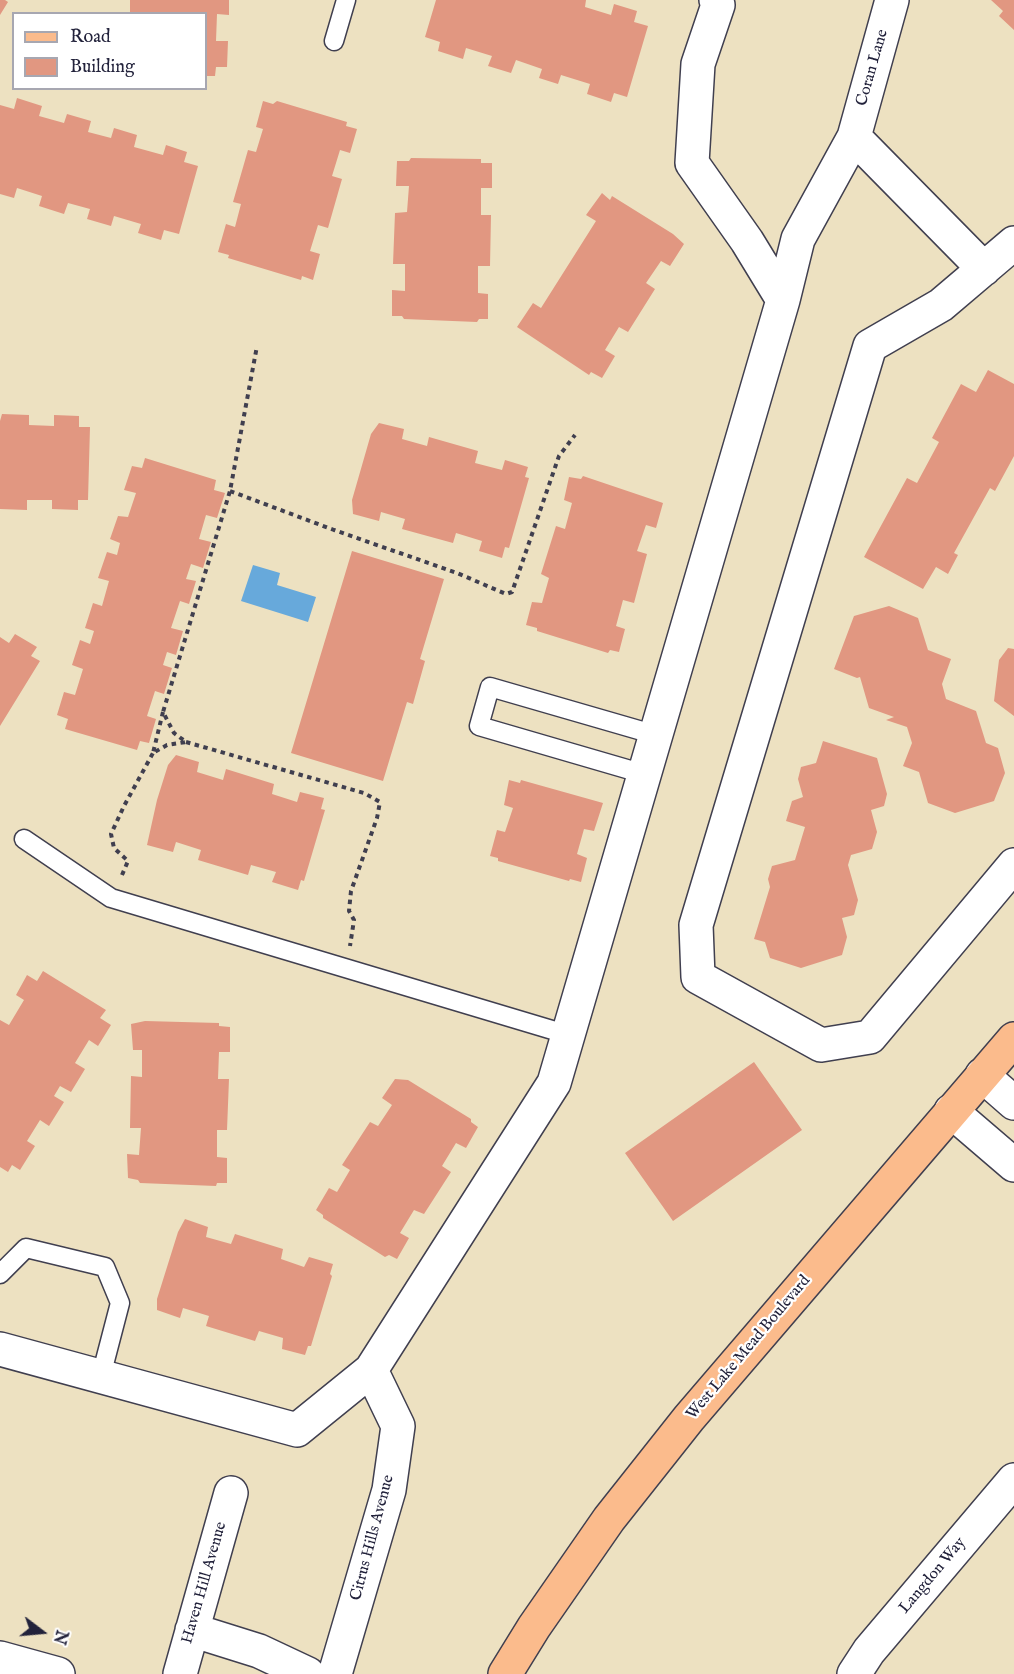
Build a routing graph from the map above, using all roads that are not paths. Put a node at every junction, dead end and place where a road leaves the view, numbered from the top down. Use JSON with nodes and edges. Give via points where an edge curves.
{"nodes":[{"id":1,"x":346,"y":0,"type":"edge"},
{"id":2,"x":716,"y":0,"type":"edge"},
{"id":3,"x":892,"y":0,"type":"edge"},
{"id":4,"x":334,"y":41,"type":"dead end"},
{"id":5,"x":854,"y":137,"type":"junction"},
{"id":6,"x":1014,"y":243,"type":"edge"},
{"id":7,"x":984,"y":269,"type":"junction"},
{"id":8,"x":783,"y":300,"type":"junction"},
{"id":9,"x":656,"y":735,"type":"junction"},
{"id":10,"x":644,"y":774,"type":"junction"},
{"id":11,"x":24,"y":839,"type":"dead end"},
{"id":12,"x":1014,"y":866,"type":"edge"},
{"id":13,"x":569,"y":1035,"type":"junction"},
{"id":14,"x":1014,"y":1039,"type":"edge"},
{"id":15,"x":982,"y":1075,"type":"junction"},
{"id":16,"x":1014,"y":1103,"type":"edge"},
{"id":17,"x":951,"y":1111,"type":"junction"},
{"id":18,"x":1014,"y":1166,"type":"edge"},
{"id":19,"x":0,"y":1274,"type":"edge"},
{"id":20,"x":0,"y":1349,"type":"edge"},
{"id":21,"x":371,"y":1370,"type":"junction"},
{"id":22,"x":101,"y":1376,"type":"junction"},
{"id":23,"x":1011,"y":1490,"type":"edge"},
{"id":24,"x":231,"y":1493,"type":"dead end"},
{"id":25,"x":192,"y":1630,"type":"junction"},
{"id":26,"x":0,"y":1658,"type":"edge"},
{"id":27,"x":58,"y":1674,"type":"edge"},
{"id":28,"x":180,"y":1674,"type":"edge"},
{"id":29,"x":308,"y":1674,"type":"edge"},
{"id":30,"x":335,"y":1674,"type":"edge"},
{"id":31,"x":505,"y":1674,"type":"edge"},
{"id":32,"x":854,"y":1674,"type":"edge"}],
"edges":[{"from":1,"to":4,"type":"lane"},
{"from":2,"to":8,"type":"street","via":[[718,5],[698,64],[692,163]]},
{"from":3,"to":5,"type":"street","name":"Coran Lane"},
{"from":5,"to":7,"type":"street"},
{"from":5,"to":8,"type":"street","name":"Coran Lane","via":[[798,239]]},
{"from":6,"to":7,"type":"street"},
{"from":7,"to":12,"type":"street","via":[[941,305],[870,346],[696,925],[698,977],[821,1044],[870,1037]]},
{"from":8,"to":9,"type":"street","name":"Coran Lane"},
{"from":9,"to":10,"type":"street","name":"Coran Lane"},
{"from":9,"to":10,"type":"lane","via":[[490,687],[479,726]]},
{"from":10,"to":13,"type":"street","name":"Coran Lane"},
{"from":11,"to":13,"type":"lane","via":[[111,898]]},
{"from":13,"to":21,"type":"street","name":"Coran Lane","via":[[554,1083]]},
{"from":14,"to":15,"type":"main road","name":"West Lake Mead Boulevard"},
{"from":15,"to":16,"type":"street"},
{"from":15,"to":17,"type":"main road","name":"West Lake Mead Boulevard"},
{"from":17,"to":18,"type":"street"},
{"from":17,"to":31,"type":"main road","name":"West Lake Mead Boulevard","via":[[623,1501]]},
{"from":19,"to":22,"type":"lane","via":[[26,1248],[105,1267],[120,1303]]},
{"from":20,"to":22,"type":"street"},
{"from":21,"to":22,"type":"street","name":"Coran Lane","via":[[297,1430]]},
{"from":21,"to":30,"type":"street","name":"Citrus Hills Avenue","via":[[398,1426],[389,1490]]},
{"from":23,"to":32,"type":"street","name":"Langdon Way","via":[[869,1651]]},
{"from":24,"to":25,"type":"street","name":"Haven Hill Avenue"},
{"from":25,"to":28,"type":"street","name":"Haven Hill Avenue"},
{"from":25,"to":29,"type":"street","via":[[259,1651]]},
{"from":26,"to":27,"type":"street"}]}
